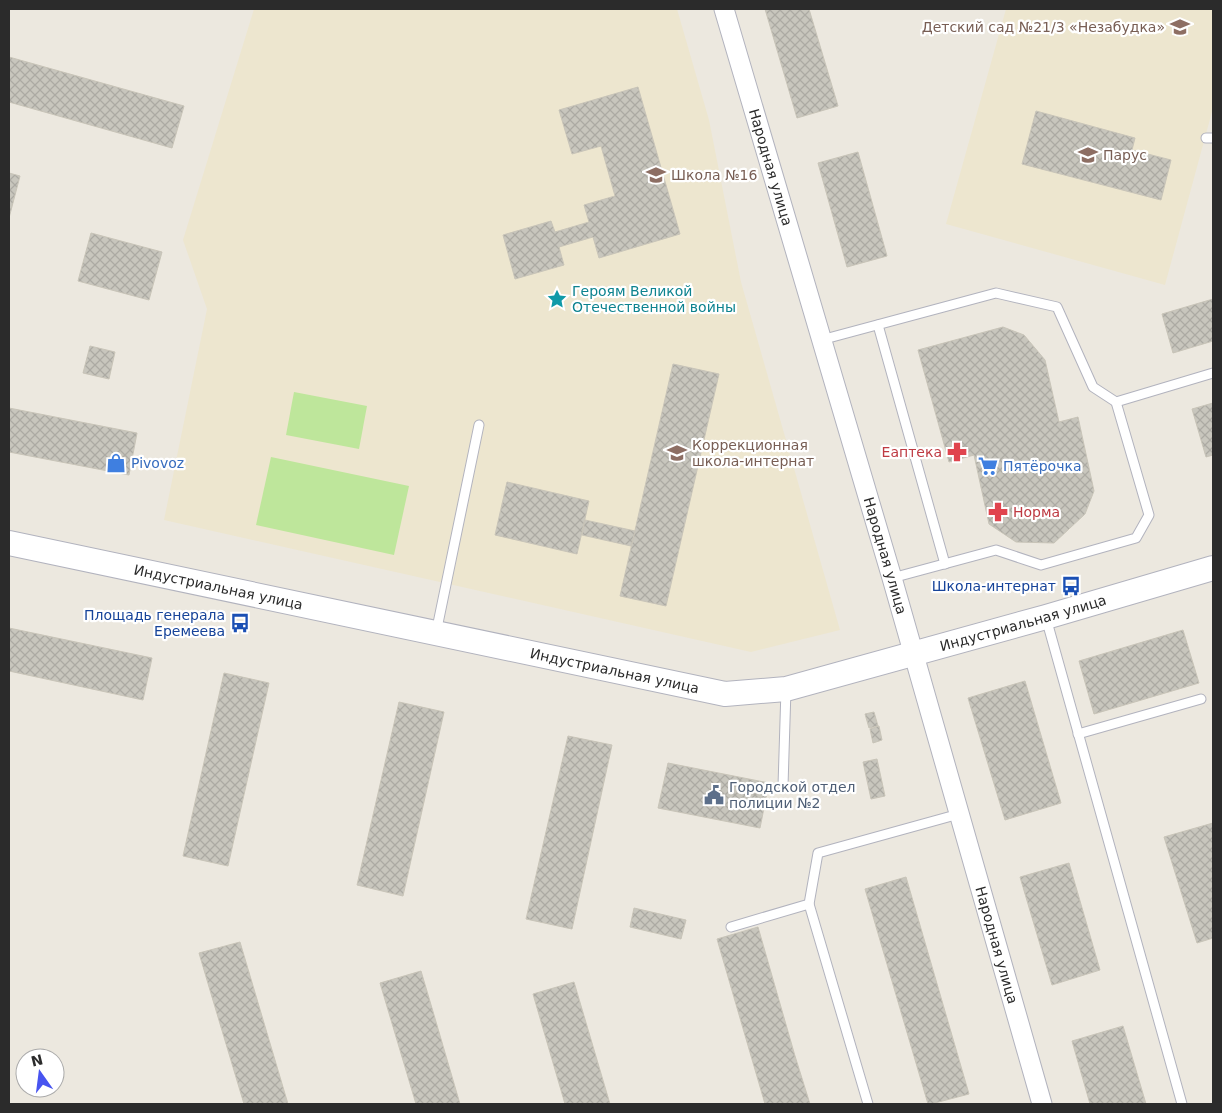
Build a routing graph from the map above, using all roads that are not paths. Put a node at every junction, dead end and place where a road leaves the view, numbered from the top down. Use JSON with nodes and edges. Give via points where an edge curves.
{"nodes":[{"id":1,"x":724,"y":9,"type":"edge"},
{"id":2,"x":878,"y":325,"type":"junction"},
{"id":3,"x":822,"y":340,"type":"junction"},
{"id":4,"x":1213,"y":373,"type":"edge"},
{"id":5,"x":1116,"y":402,"type":"junction"},
{"id":6,"x":479,"y":425,"type":"dead end"},
{"id":7,"x":9,"y":543,"type":"edge"},
{"id":8,"x":945,"y":564,"type":"junction"},
{"id":9,"x":1213,"y":568,"type":"edge"},
{"id":10,"x":892,"y":578,"type":"junction"},
{"id":11,"x":1046,"y":617,"type":"junction"},
{"id":12,"x":436,"y":633,"type":"junction"},
{"id":13,"x":913,"y":654,"type":"junction"},
{"id":14,"x":786,"y":689,"type":"junction"},
{"id":15,"x":1201,"y":699,"type":"dead end"},
{"id":16,"x":1078,"y":734,"type":"junction"},
{"id":17,"x":783,"y":786,"type":"dead end"},
{"id":18,"x":959,"y":814,"type":"junction"},
{"id":19,"x":809,"y":904,"type":"junction"},
{"id":20,"x":731,"y":927,"type":"dead end"},
{"id":21,"x":868,"y":1104,"type":"edge"},
{"id":22,"x":1042,"y":1104,"type":"edge"},
{"id":23,"x":1182,"y":1104,"type":"edge"}],
"edges":[{"from":1,"to":3,"type":"street","name":"Народная улица"},
{"from":2,"to":3,"type":"lane"},
{"from":2,"to":5,"type":"lane","via":[[996,294],[1058,307],[1093,388]]},
{"from":2,"to":8,"type":"lane"},
{"from":3,"to":10,"type":"street","name":"Народная улица"},
{"from":4,"to":5,"type":"lane"},
{"from":5,"to":8,"type":"lane","via":[[1149,515],[1136,538],[1041,565],[996,550]]},
{"from":6,"to":12,"type":"lane"},
{"from":7,"to":12,"type":"street","name":"Индустриальная улица"},
{"from":8,"to":10,"type":"lane"},
{"from":9,"to":11,"type":"street","name":"Индустриальная улица"},
{"from":10,"to":13,"type":"street","name":"Народная улица"},
{"from":11,"to":13,"type":"street","name":"Индустриальная улица"},
{"from":11,"to":16,"type":"lane"},
{"from":12,"to":14,"type":"street","name":"Индустриальная улица","via":[[724,694]]},
{"from":13,"to":14,"type":"street","name":"Индустриальная улица"},
{"from":13,"to":18,"type":"street","name":"Народная улица"},
{"from":14,"to":17,"type":"lane"},
{"from":15,"to":16,"type":"lane"},
{"from":16,"to":23,"type":"lane"},
{"from":18,"to":19,"type":"lane","via":[[818,853]]},
{"from":18,"to":22,"type":"street","name":"Народная улица"},
{"from":19,"to":20,"type":"lane"},
{"from":19,"to":21,"type":"lane"}]}
